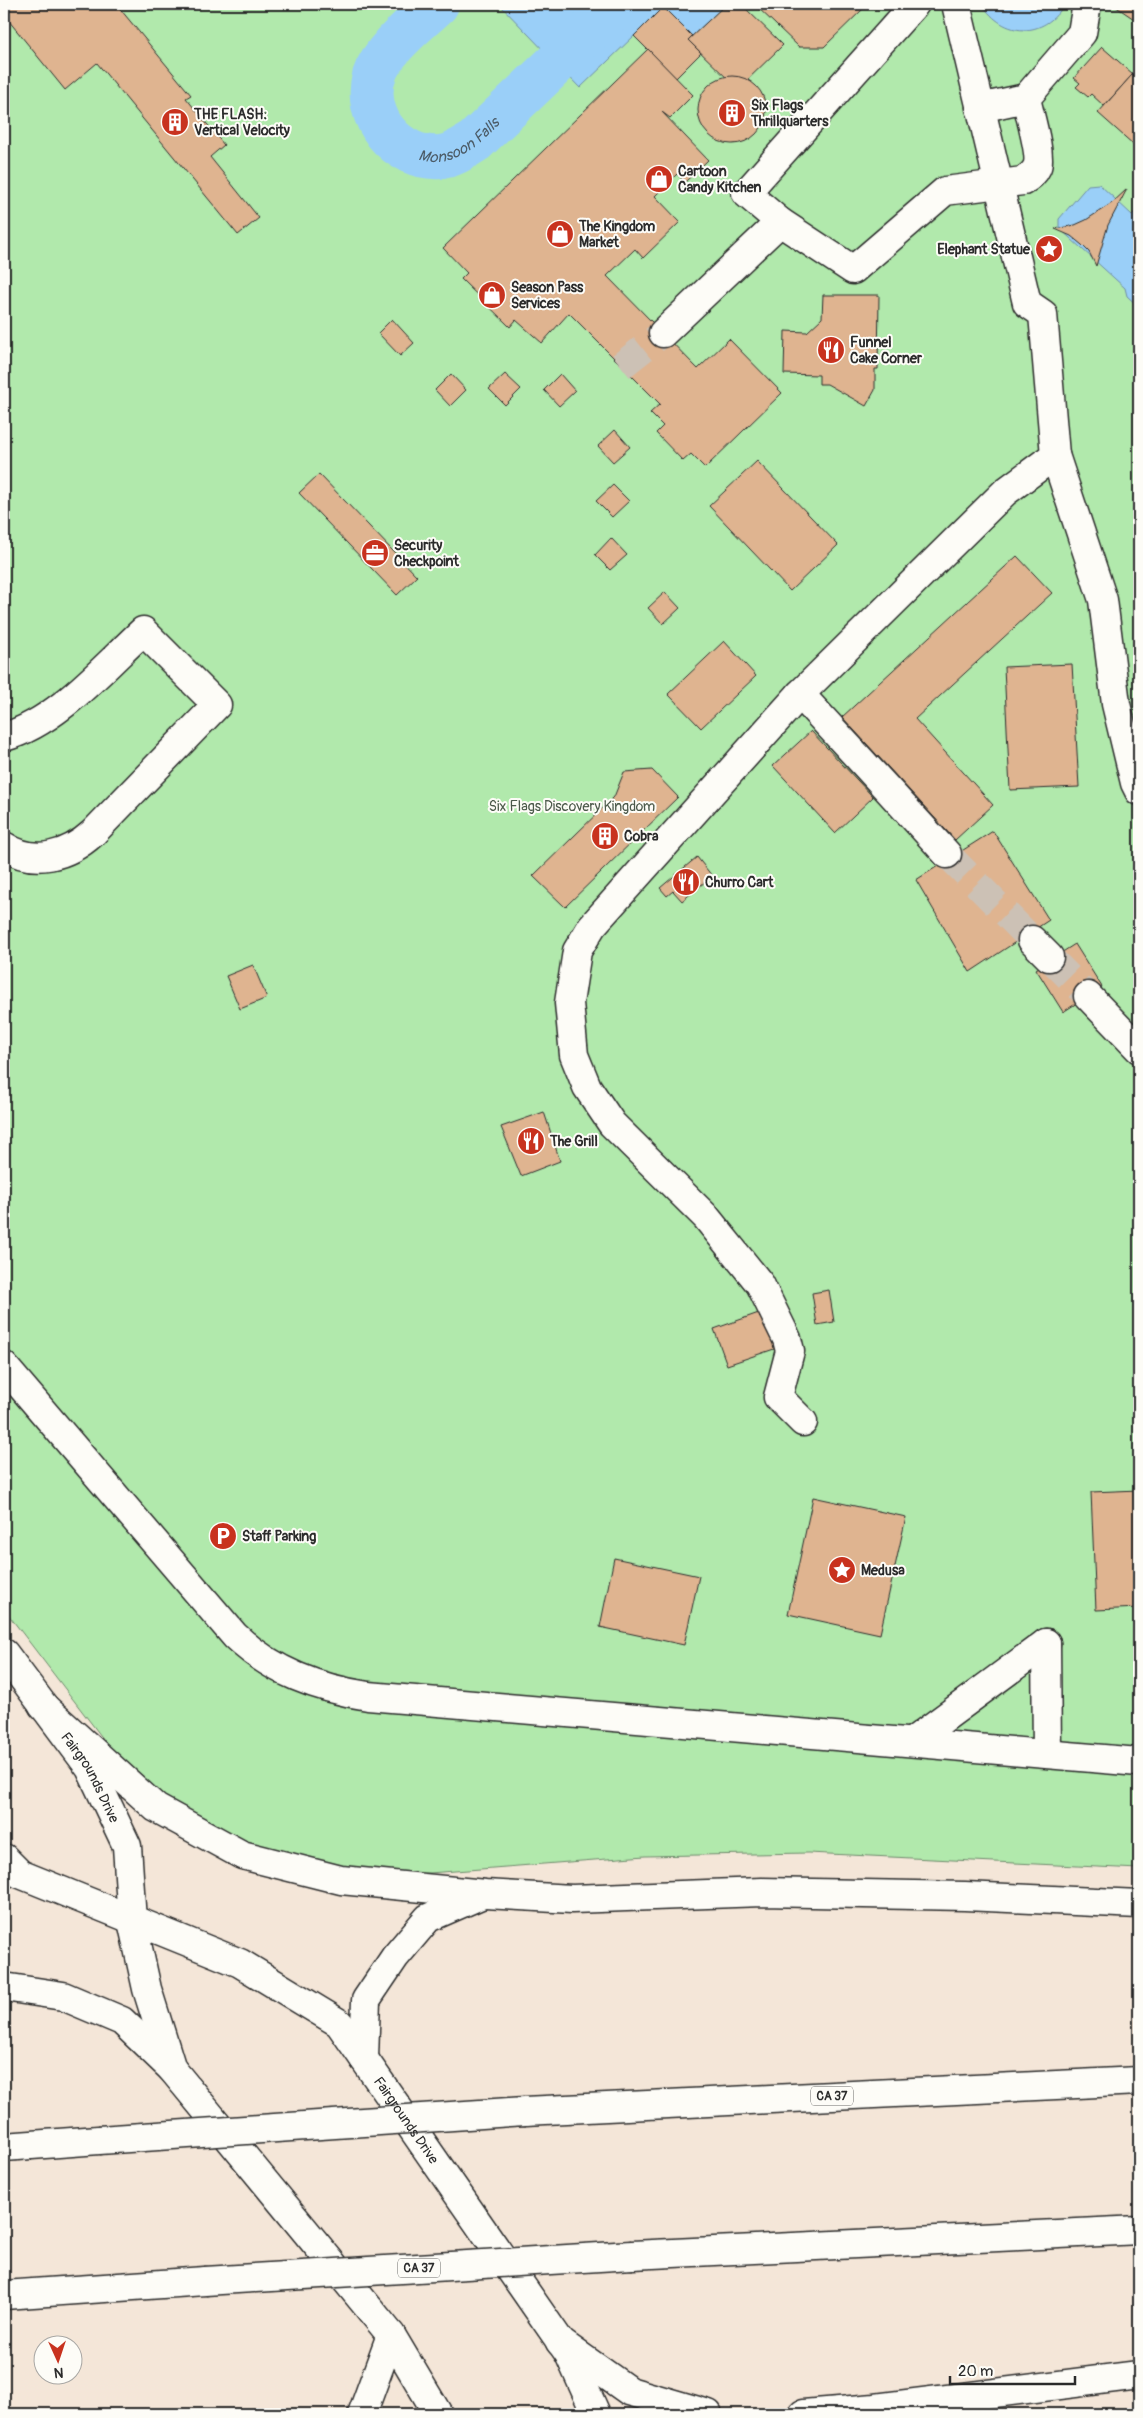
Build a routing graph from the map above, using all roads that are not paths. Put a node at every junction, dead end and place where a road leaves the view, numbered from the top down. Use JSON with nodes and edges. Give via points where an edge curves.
{"nodes":[{"id":1,"x":915,"y":4,"type":"edge"},
{"id":2,"x":956,"y":4,"type":"edge"},
{"id":3,"x":1087,"y":4,"type":"edge"},
{"id":4,"x":1026,"y":98,"type":"junction"},
{"id":5,"x":980,"y":108,"type":"junction"},
{"id":6,"x":998,"y":184,"type":"junction"},
{"id":7,"x":780,"y":222,"type":"junction"},
{"id":8,"x":663,"y":333,"type":"tunnel mouth"},
{"id":9,"x":1055,"y":455,"type":"junction"},
{"id":10,"x":800,"y":694,"type":"junction"},
{"id":11,"x":4,"y":737,"type":"edge"},
{"id":12,"x":1139,"y":791,"type":"edge"},
{"id":13,"x":4,"y":846,"type":"edge"},
{"id":14,"x":947,"y":854,"type":"tunnel mouth"},
{"id":15,"x":1088,"y":996,"type":"tunnel mouth"},
{"id":16,"x":1139,"y":1048,"type":"edge"},
{"id":17,"x":4,"y":1366,"type":"edge"},
{"id":18,"x":803,"y":1422,"type":"dead end"},
{"id":19,"x":4,"y":1654,"type":"edge"},
{"id":20,"x":43,"y":1706,"type":"junction"},
{"id":21,"x":913,"y":1741,"type":"junction"},
{"id":22,"x":1047,"y":1753,"type":"junction"},
{"id":23,"x":1139,"y":1762,"type":"edge"},
{"id":24,"x":4,"y":1858,"type":"edge"},
{"id":25,"x":484,"y":1894,"type":"junction"},
{"id":26,"x":1139,"y":1904,"type":"edge"},
{"id":27,"x":132,"y":1920,"type":"junction"},
{"id":28,"x":4,"y":1987,"type":"edge"},
{"id":29,"x":364,"y":2059,"type":"junction"},
{"id":30,"x":172,"y":2069,"type":"junction"},
{"id":31,"x":1139,"y":2081,"type":"edge"},
{"id":32,"x":4,"y":2147,"type":"edge"},
{"id":33,"x":1139,"y":2230,"type":"edge"},
{"id":34,"x":4,"y":2295,"type":"edge"},
{"id":35,"x":391,"y":2336,"type":"junction"},
{"id":36,"x":560,"y":2342,"type":"junction"},
{"id":37,"x":1139,"y":2375,"type":"edge"},
{"id":38,"x":871,"y":2411,"type":"edge"},
{"id":39,"x":362,"y":2414,"type":"edge"},
{"id":40,"x":438,"y":2414,"type":"edge"},
{"id":41,"x":596,"y":2414,"type":"edge"},
{"id":42,"x":708,"y":2414,"type":"edge"},
{"id":43,"x":803,"y":2414,"type":"edge"}],
"edges":[{"from":1,"to":7,"type":"main road","via":[[746,193]]},
{"from":2,"to":5,"type":"main road"},
{"from":3,"to":4,"type":"main road","via":[[1082,33]]},
{"from":4,"to":5,"type":"main road"},
{"from":4,"to":6,"type":"main road","via":[[1038,166],[1023,181]]},
{"from":5,"to":6,"type":"main road"},
{"from":6,"to":7,"type":"main road","via":[[945,191],[853,270]]},
{"from":6,"to":9,"type":"main road","via":[[1027,303],[1042,314]]},
{"from":7,"to":8,"type":"main road"},
{"from":9,"to":10,"type":"main road","via":[[1005,492]]},
{"from":9,"to":12,"type":"main road","via":[[1104,600],[1116,704]]},
{"from":10,"to":14,"type":"main road"},
{"from":10,"to":18,"type":"main road","via":[[592,926],[577,951],[569,1003],[574,1056],[587,1087],[612,1124],[706,1218],[760,1284],[790,1351],[778,1397]]},
{"from":11,"to":13,"type":"main road","via":[[44,718],[72,697],[143,631],[217,705],[93,833],[71,850],[51,857],[34,857]]},
{"from":15,"to":16,"type":"main road"},
{"from":17,"to":21,"type":"main road","via":[[235,1636],[270,1664],[305,1681],[368,1696]]},
{"from":19,"to":20,"type":"main road","name":"Fairgrounds Drive"},
{"from":20,"to":25,"type":"main road","via":[[156,1808],[242,1854],[340,1880]]},
{"from":20,"to":27,"type":"main road","name":"Fairgrounds Drive","via":[[90,1768],[127,1846]]},
{"from":21,"to":22,"type":"main road"},
{"from":21,"to":22,"type":"main road","via":[[1046,1644]]},
{"from":22,"to":23,"type":"main road"},
{"from":24,"to":27,"type":"main road","name":"Fairgrounds Drive","via":[[20,1874]]},
{"from":25,"to":26,"type":"main road","via":[[572,1899],[762,1892],[860,1893]]},
{"from":25,"to":29,"type":"main road","via":[[428,1918],[395,1957],[366,2000]]},
{"from":27,"to":29,"type":"main road","name":"Fairgrounds Drive","via":[[240,1963],[339,2023]]},
{"from":27,"to":30,"type":"main road","name":"Fairgrounds Drive","via":[[147,1989]]},
{"from":28,"to":30,"type":"main road","via":[[63,1996],[122,2021]]},
{"from":29,"to":36,"type":"main road","name":"Fairgrounds Drive"},
{"from":30,"to":35,"type":"main road","name":"Fairgrounds Drive"},
{"from":31,"to":32,"type":"main road","number":"CA 37","bridge":true,"via":[[525,2111]]},
{"from":33,"to":34,"type":"main road","number":"CA 37","bridge":true,"via":[[632,2255]]},
{"from":35,"to":39,"type":"main road"},
{"from":35,"to":40,"type":"main road","name":"Fairgrounds Drive"},
{"from":36,"to":41,"type":"main road","name":"Fairgrounds Drive","via":[[569,2354]]},
{"from":36,"to":42,"type":"main road","via":[[629,2391]]},
{"from":37,"to":38,"type":"main road"},
{"from":38,"to":43,"type":"main road"}]}
